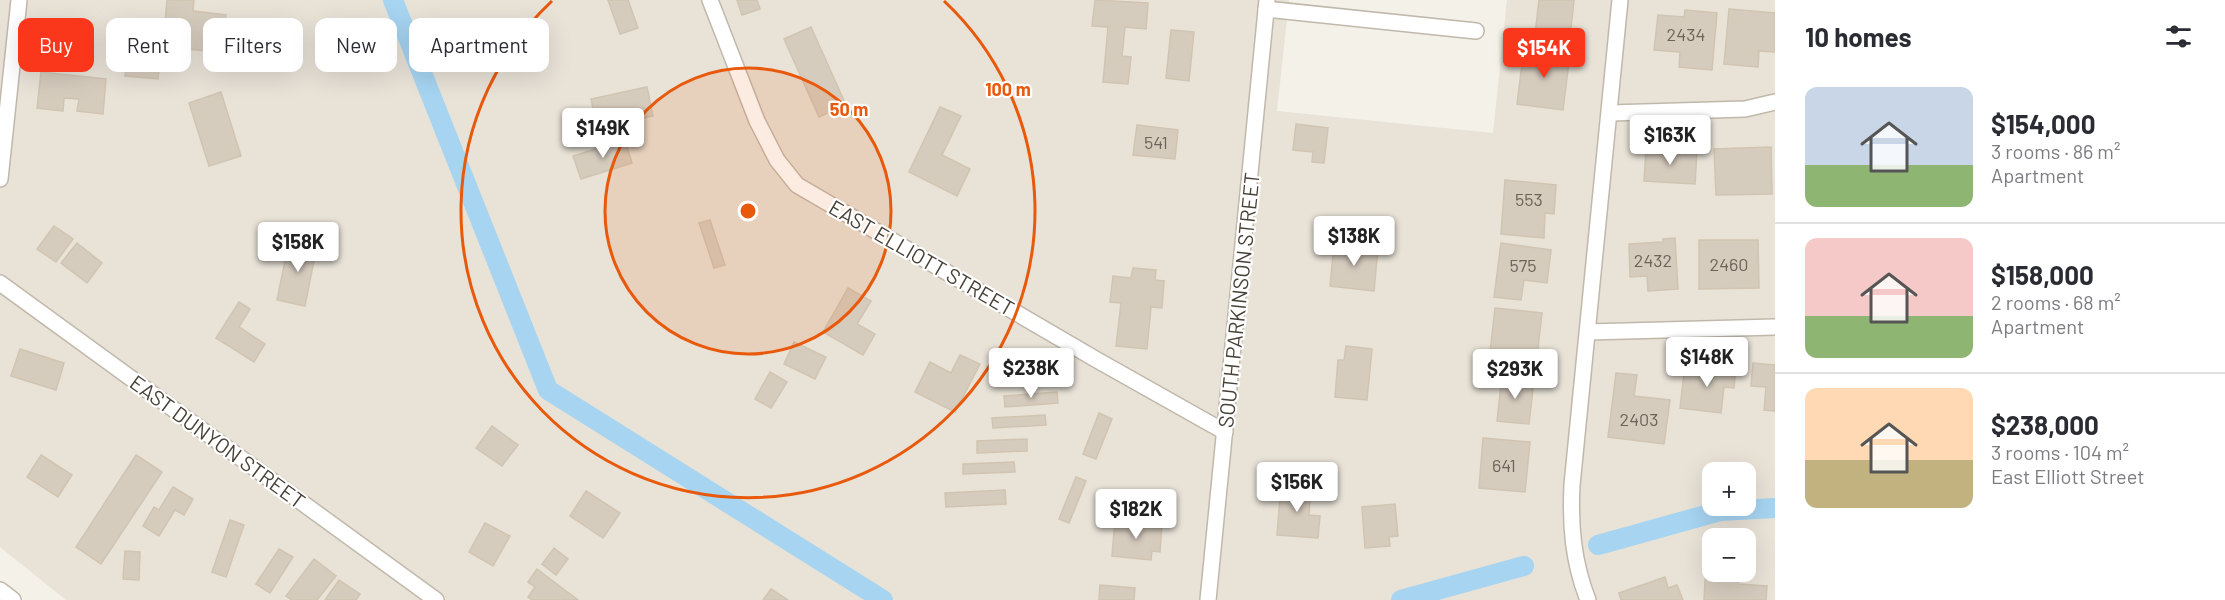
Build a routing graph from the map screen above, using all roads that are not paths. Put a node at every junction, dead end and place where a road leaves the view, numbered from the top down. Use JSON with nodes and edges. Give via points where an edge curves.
{"nodes":[{"id":1,"x":19,"y":0,"type":"edge"},
{"id":2,"x":710,"y":0,"type":"edge"},
{"id":3,"x":1620,"y":0,"type":"edge"},
{"id":4,"x":1267,"y":4,"type":"edge"},
{"id":5,"x":1476,"y":31,"type":"dead end"},
{"id":6,"x":1775,"y":102,"type":"edge"},
{"id":7,"x":1610,"y":113,"type":"junction"},
{"id":8,"x":0,"y":179,"type":"edge"},
{"id":9,"x":0,"y":283,"type":"edge"},
{"id":10,"x":1775,"y":327,"type":"edge"},
{"id":11,"x":1588,"y":332,"type":"junction"},
{"id":12,"x":1226,"y":432,"type":"junction"},
{"id":13,"x":0,"y":590,"type":"edge"},
{"id":14,"x":13,"y":600,"type":"edge"},
{"id":15,"x":436,"y":600,"type":"edge"},
{"id":16,"x":1208,"y":600,"type":"edge"},
{"id":17,"x":1588,"y":600,"type":"edge"}],
"edges":[{"from":1,"to":8,"type":"street"},
{"from":2,"to":12,"type":"street","name":"EAST ELLIOTT STREET","via":[[757,121],[777,160],[797,184]]},
{"from":3,"to":7,"type":"street"},
{"from":4,"to":5,"type":"street"},
{"from":4,"to":12,"type":"street","name":"SOUTH PARKINSON STREET"},
{"from":6,"to":7,"type":"street","via":[[1745,109]]},
{"from":7,"to":11,"type":"street"},
{"from":9,"to":15,"type":"street","name":"EAST DUNYON STREET"},
{"from":10,"to":11,"type":"street"},
{"from":11,"to":17,"type":"street","via":[[1570,519],[1578,576]]},
{"from":12,"to":16,"type":"street","name":"SOUTH PARKINSON STREET"},
{"from":13,"to":14,"type":"street"}]}
